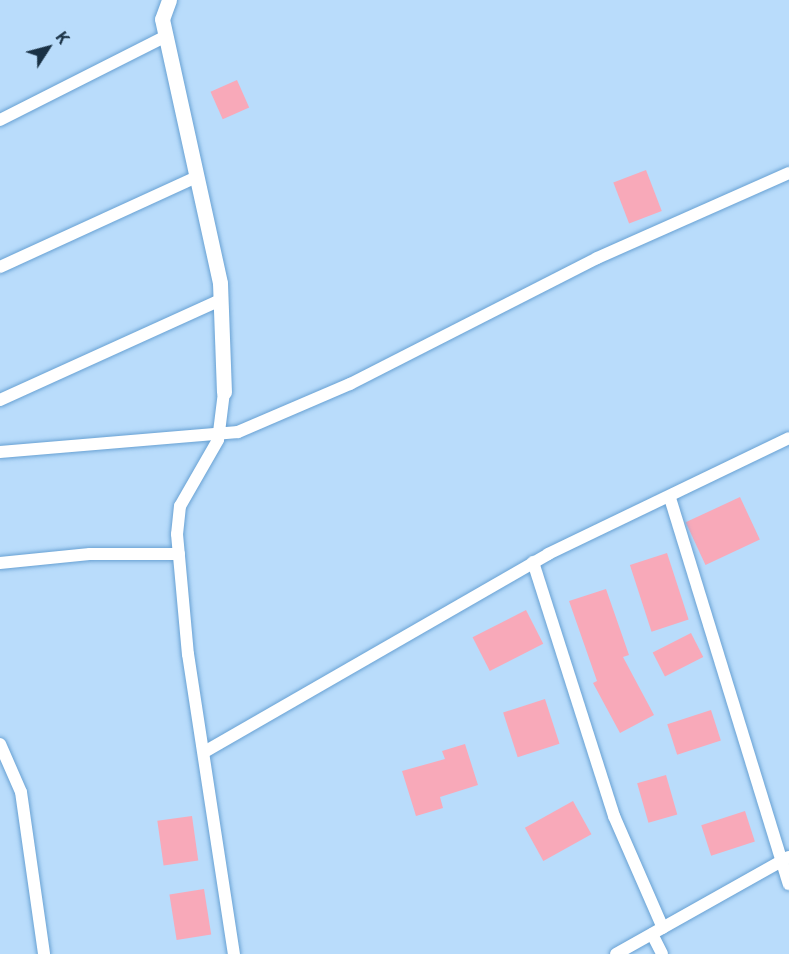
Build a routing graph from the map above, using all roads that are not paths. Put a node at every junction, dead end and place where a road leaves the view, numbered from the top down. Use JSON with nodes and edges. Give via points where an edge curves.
{"nodes":[{"id":1,"x":169,"y":0,"type":"edge"},
{"id":2,"x":166,"y":36,"type":"junction"},
{"id":3,"x":0,"y":120,"type":"edge"},
{"id":4,"x":789,"y":173,"type":"edge"},
{"id":5,"x":197,"y":177,"type":"junction"},
{"id":6,"x":0,"y":267,"type":"edge"},
{"id":7,"x":220,"y":300,"type":"junction"},
{"id":8,"x":224,"y":392,"type":"joint"},
{"id":9,"x":0,"y":400,"type":"edge"},
{"id":10,"x":219,"y":431,"type":"junction"},
{"id":11,"x":789,"y":438,"type":"edge"},
{"id":12,"x":0,"y":452,"type":"edge"},
{"id":13,"x":670,"y":498,"type":"junction"},
{"id":14,"x":179,"y":554,"type":"junction"},
{"id":15,"x":533,"y":562,"type":"junction"},
{"id":16,"x":0,"y":563,"type":"edge"},
{"id":17,"x":0,"y":744,"type":"edge"},
{"id":18,"x":206,"y":751,"type":"junction"},
{"id":19,"x":784,"y":860,"type":"edge"},
{"id":20,"x":789,"y":884,"type":"edge"},
{"id":21,"x":657,"y":931,"type":"junction"},
{"id":22,"x":231,"y":953,"type":"edge"},
{"id":23,"x":44,"y":954,"type":"edge"},
{"id":24,"x":616,"y":954,"type":"edge"},
{"id":25,"x":662,"y":954,"type":"edge"}],
"edges":[{"from":1,"to":2,"type":"street","via":[[162,19]]},
{"from":2,"to":3,"type":"street"},
{"from":2,"to":5,"type":"street"},
{"from":4,"to":10,"type":"street","via":[[597,258],[350,384],[238,432]]},
{"from":5,"to":6,"type":"street"},
{"from":5,"to":7,"type":"street"},
{"from":7,"to":8,"type":"street"},
{"from":7,"to":9,"type":"street"},
{"from":8,"to":10,"type":"street"},
{"from":10,"to":12,"type":"street"},
{"from":10,"to":14,"type":"street","via":[[180,506]]},
{"from":11,"to":13,"type":"street"},
{"from":13,"to":15,"type":"street"},
{"from":13,"to":19,"type":"street"},
{"from":14,"to":16,"type":"street","via":[[90,554]]},
{"from":14,"to":18,"type":"street","via":[[188,654]]},
{"from":15,"to":18,"type":"street"},
{"from":15,"to":21,"type":"street","via":[[614,816]]},
{"from":17,"to":23,"type":"street","via":[[21,792]]},
{"from":18,"to":22,"type":"street"},
{"from":19,"to":20,"type":"street"},
{"from":19,"to":21,"type":"street"},
{"from":21,"to":24,"type":"street"},
{"from":21,"to":25,"type":"street"}]}
